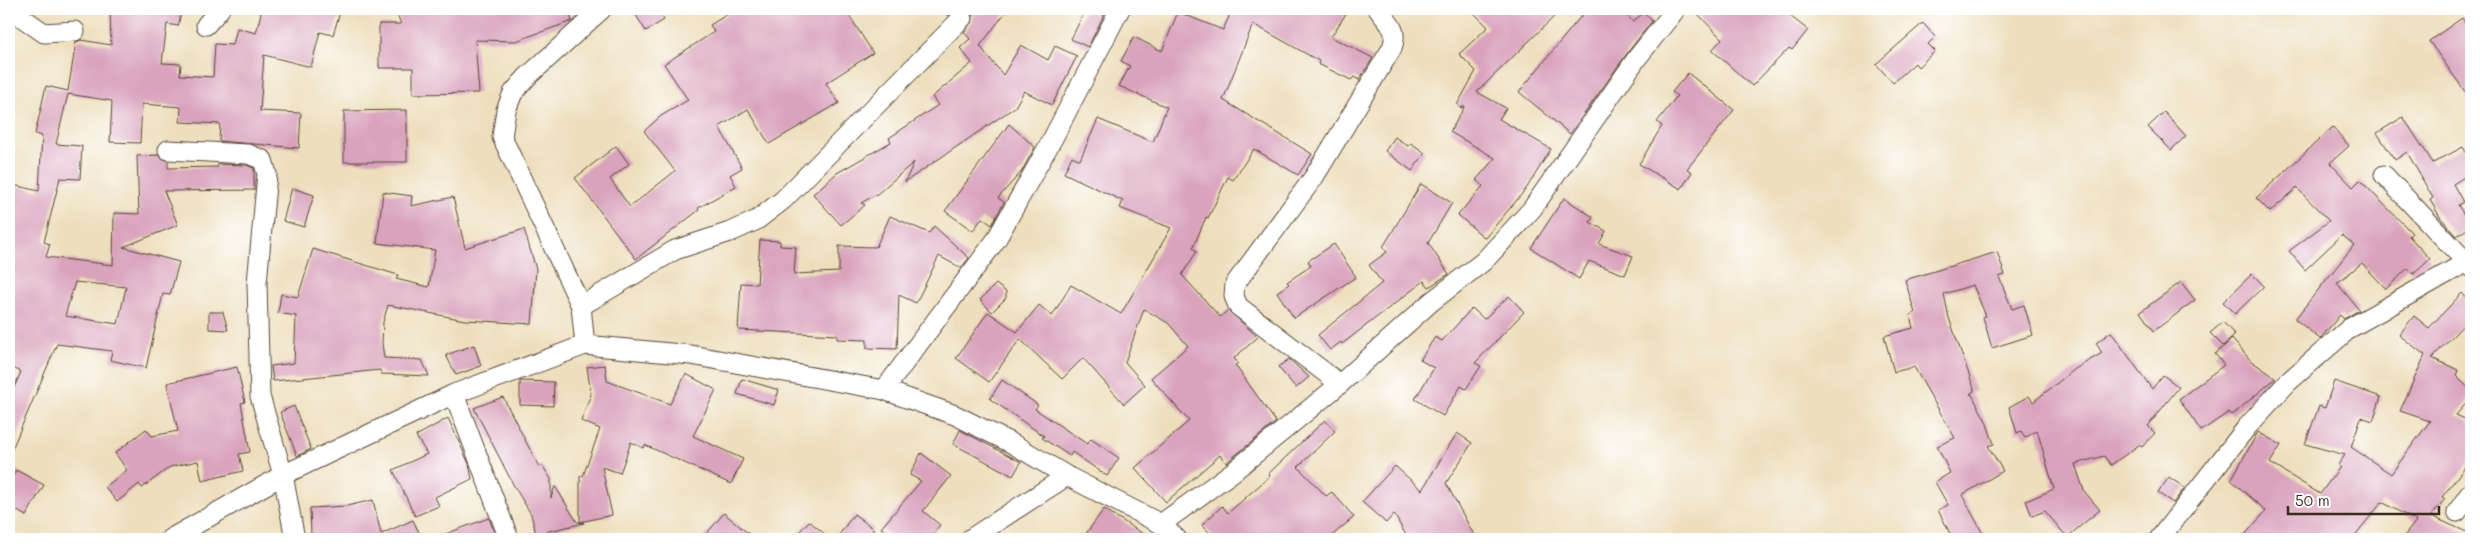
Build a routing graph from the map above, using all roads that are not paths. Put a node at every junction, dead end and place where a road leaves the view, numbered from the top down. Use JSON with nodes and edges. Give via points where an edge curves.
{"nodes":[{"id":1,"x":10,"y":9,"type":"edge"},
{"id":2,"x":220,"y":9,"type":"edge"},
{"id":3,"x":602,"y":9,"type":"edge"},
{"id":4,"x":1120,"y":9,"type":"edge"},
{"id":5,"x":1378,"y":9,"type":"edge"},
{"id":6,"x":1676,"y":9,"type":"edge"},
{"id":7,"x":962,"y":18,"type":"dead end"},
{"id":8,"x":206,"y":25,"type":"dead end"},
{"id":9,"x":75,"y":31,"type":"dead end"},
{"id":10,"x":168,"y":150,"type":"dead end"},
{"id":11,"x":2384,"y":175,"type":"dead end"},
{"id":12,"x":2469,"y":264,"type":"edge"},
{"id":13,"x":581,"y":306,"type":"junction"},
{"id":14,"x":585,"y":345,"type":"junction"},
{"id":15,"x":1340,"y":384,"type":"junction"},
{"id":16,"x":884,"y":390,"type":"junction"},
{"id":17,"x":454,"y":394,"type":"junction"},
{"id":18,"x":283,"y":475,"type":"junction"},
{"id":19,"x":1066,"y":476,"type":"junction"},
{"id":20,"x":2471,"y":492,"type":"edge"},
{"id":21,"x":2457,"y":512,"type":"dead end"},
{"id":22,"x":1161,"y":524,"type":"junction"},
{"id":23,"x":170,"y":539,"type":"edge"},
{"id":24,"x":295,"y":539,"type":"edge"},
{"id":25,"x":509,"y":539,"type":"edge"},
{"id":26,"x":970,"y":539,"type":"edge"},
{"id":27,"x":1177,"y":539,"type":"edge"},
{"id":28,"x":2159,"y":539,"type":"edge"}],
"edges":[{"from":1,"to":9,"type":"street","via":[[44,33]]},
{"from":2,"to":8,"type":"street"},
{"from":3,"to":13,"type":"street","via":[[513,93],[502,127],[502,137]]},
{"from":4,"to":16,"type":"street","via":[[996,240]]},
{"from":5,"to":15,"type":"street","via":[[1392,26],[1396,38],[1392,48],[1314,177],[1235,284],[1234,296],[1238,306]]},
{"from":6,"to":15,"type":"street","via":[[1637,58],[1532,209],[1484,261],[1431,302]]},
{"from":7,"to":13,"type":"street","via":[[783,200],[757,220],[674,250]]},
{"from":10,"to":18,"type":"street","via":[[248,154],[263,160],[267,174],[257,283],[260,396]]},
{"from":11,"to":12,"type":"street"},
{"from":12,"to":28,"type":"street","via":[[2350,328],[2288,382],[2247,427]]},
{"from":13,"to":14,"type":"street"},
{"from":14,"to":16,"type":"street","via":[[691,355]]},
{"from":14,"to":17,"type":"street"},
{"from":15,"to":22,"type":"street","via":[[1234,471]]},
{"from":16,"to":19,"type":"street","via":[[955,415],[1013,444]]},
{"from":17,"to":18,"type":"street"},
{"from":17,"to":25,"type":"street"},
{"from":18,"to":23,"type":"street"},
{"from":18,"to":24,"type":"street"},
{"from":19,"to":22,"type":"street"},
{"from":19,"to":26,"type":"street"},
{"from":20,"to":21,"type":"street"},
{"from":22,"to":27,"type":"street"}]}
